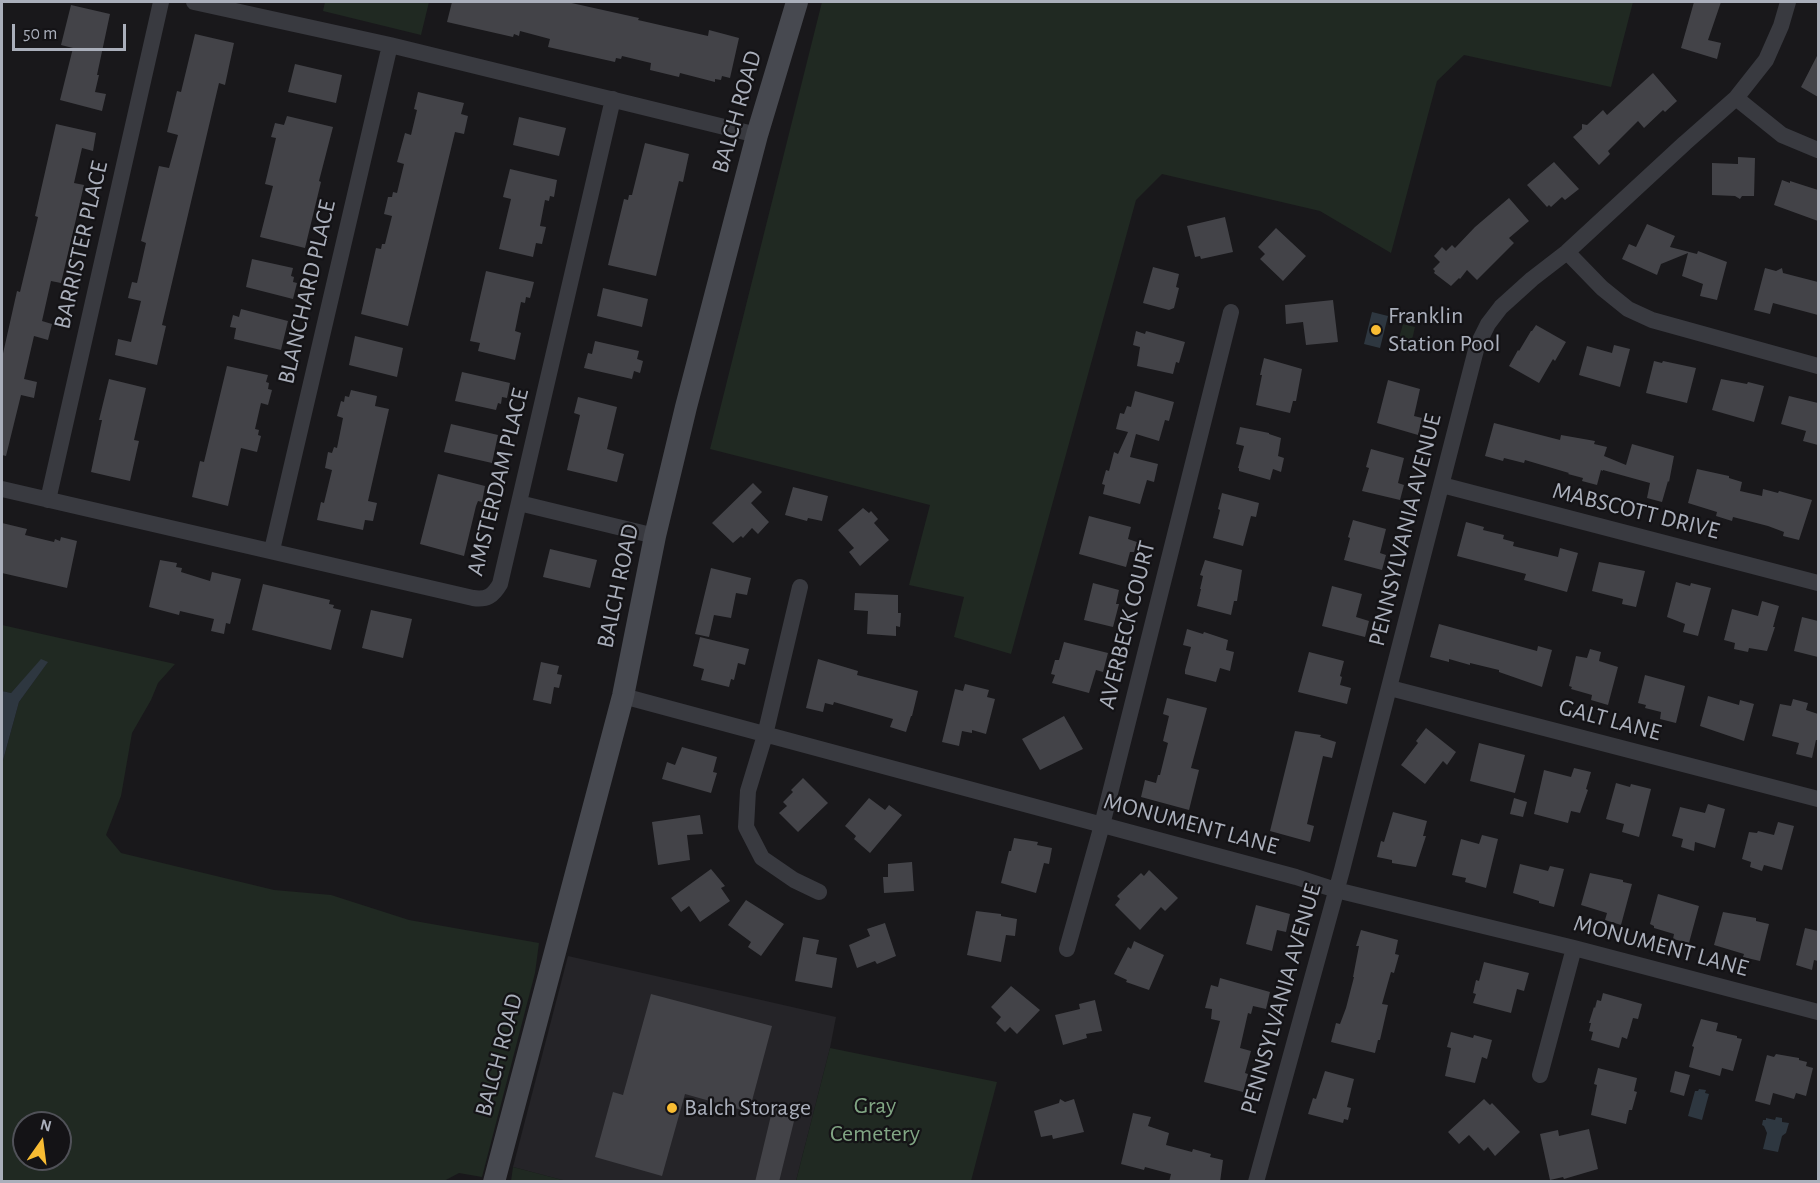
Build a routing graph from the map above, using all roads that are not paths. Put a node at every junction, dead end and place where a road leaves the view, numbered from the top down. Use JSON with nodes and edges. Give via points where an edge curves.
{"nodes":[{"id":1,"x":161,"y":2,"type":"edge"},
{"id":2,"x":194,"y":2,"type":"edge"},
{"id":3,"x":797,"y":2,"type":"edge"},
{"id":4,"x":1788,"y":2,"type":"edge"},
{"id":5,"x":390,"y":45,"type":"junction"},
{"id":6,"x":613,"y":99,"type":"junction"},
{"id":7,"x":1736,"y":99,"type":"junction"},
{"id":8,"x":757,"y":135,"type":"junction"},
{"id":9,"x":1818,"y":150,"type":"edge"},
{"id":10,"x":1567,"y":252,"type":"junction"},
{"id":11,"x":1231,"y":312,"type":"dead end"},
{"id":12,"x":1818,"y":366,"type":"edge"},
{"id":13,"x":1442,"y":485,"type":"junction"},
{"id":14,"x":2,"y":489,"type":"edge"},
{"id":15,"x":48,"y":500,"type":"junction"},
{"id":16,"x":519,"y":503,"type":"junction"},
{"id":17,"x":655,"y":536,"type":"junction"},
{"id":18,"x":272,"y":550,"type":"junction"},
{"id":19,"x":1818,"y":583,"type":"edge"},
{"id":20,"x":800,"y":587,"type":"dead end"},
{"id":21,"x":1390,"y":688,"type":"junction"},
{"id":22,"x":623,"y":696,"type":"junction"},
{"id":23,"x":765,"y":735,"type":"junction"},
{"id":24,"x":1818,"y":799,"type":"edge"},
{"id":25,"x":1102,"y":825,"type":"junction"},
{"id":26,"x":1336,"y":890,"type":"junction"},
{"id":27,"x":819,"y":892,"type":"dead end"},
{"id":28,"x":1574,"y":948,"type":"junction"},
{"id":29,"x":1067,"y":949,"type":"dead end"},
{"id":30,"x":1818,"y":1012,"type":"edge"},
{"id":31,"x":1540,"y":1075,"type":"dead end"},
{"id":32,"x":494,"y":1182,"type":"edge"},
{"id":33,"x":1256,"y":1182,"type":"edge"}],
"edges":[{"from":1,"to":15,"type":"street","name":"BARRISTER PLACE"},
{"from":2,"to":5,"type":"street"},
{"from":3,"to":8,"type":"street","name":"BALCH ROAD"},
{"from":4,"to":7,"type":"street","name":"PENNSYLVANIA AVENUE","via":[[1766,60]]},
{"from":5,"to":6,"type":"street"},
{"from":5,"to":18,"type":"street","name":"BLANCHARD PLACE"},
{"from":6,"to":8,"type":"street"},
{"from":6,"to":16,"type":"street","name":"AMSTERDAM PLACE"},
{"from":7,"to":9,"type":"street","via":[[1782,135]]},
{"from":7,"to":10,"type":"street","name":"PENNSYLVANIA AVENUE"},
{"from":8,"to":17,"type":"street","name":"BALCH ROAD"},
{"from":10,"to":12,"type":"street","via":[[1602,288],[1636,313]]},
{"from":10,"to":13,"type":"street","name":"PENNSYLVANIA AVENUE","via":[[1516,293],[1488,324],[1477,346]]},
{"from":11,"to":25,"type":"street","name":"AVERBECK COURT"},
{"from":13,"to":19,"type":"street","name":"MABSCOTT DRIVE"},
{"from":13,"to":21,"type":"street","name":"PENNSYLVANIA AVENUE"},
{"from":14,"to":15,"type":"street","name":"AMSTERDAM PLACE"},
{"from":15,"to":18,"type":"street","name":"AMSTERDAM PLACE"},
{"from":16,"to":17,"type":"street"},
{"from":16,"to":18,"type":"street","name":"AMSTERDAM PLACE","via":[[500,584],[489,598],[473,598]]},
{"from":17,"to":22,"type":"street","name":"BALCH ROAD"},
{"from":20,"to":23,"type":"street"},
{"from":21,"to":24,"type":"street","name":"GALT LANE"},
{"from":21,"to":26,"type":"street","name":"PENNSYLVANIA AVENUE"},
{"from":22,"to":23,"type":"street","name":"MONUMENT LANE"},
{"from":22,"to":32,"type":"street","name":"BALCH ROAD"},
{"from":23,"to":25,"type":"street","name":"MONUMENT LANE"},
{"from":23,"to":27,"type":"street","via":[[748,791],[746,827],[762,858]]},
{"from":25,"to":26,"type":"street","name":"MONUMENT LANE"},
{"from":25,"to":29,"type":"street","name":"AVERBECK COURT"},
{"from":26,"to":28,"type":"street","name":"MONUMENT LANE"},
{"from":26,"to":33,"type":"street","name":"PENNSYLVANIA AVENUE"},
{"from":28,"to":30,"type":"street","name":"MONUMENT LANE"},
{"from":28,"to":31,"type":"street"}]}
